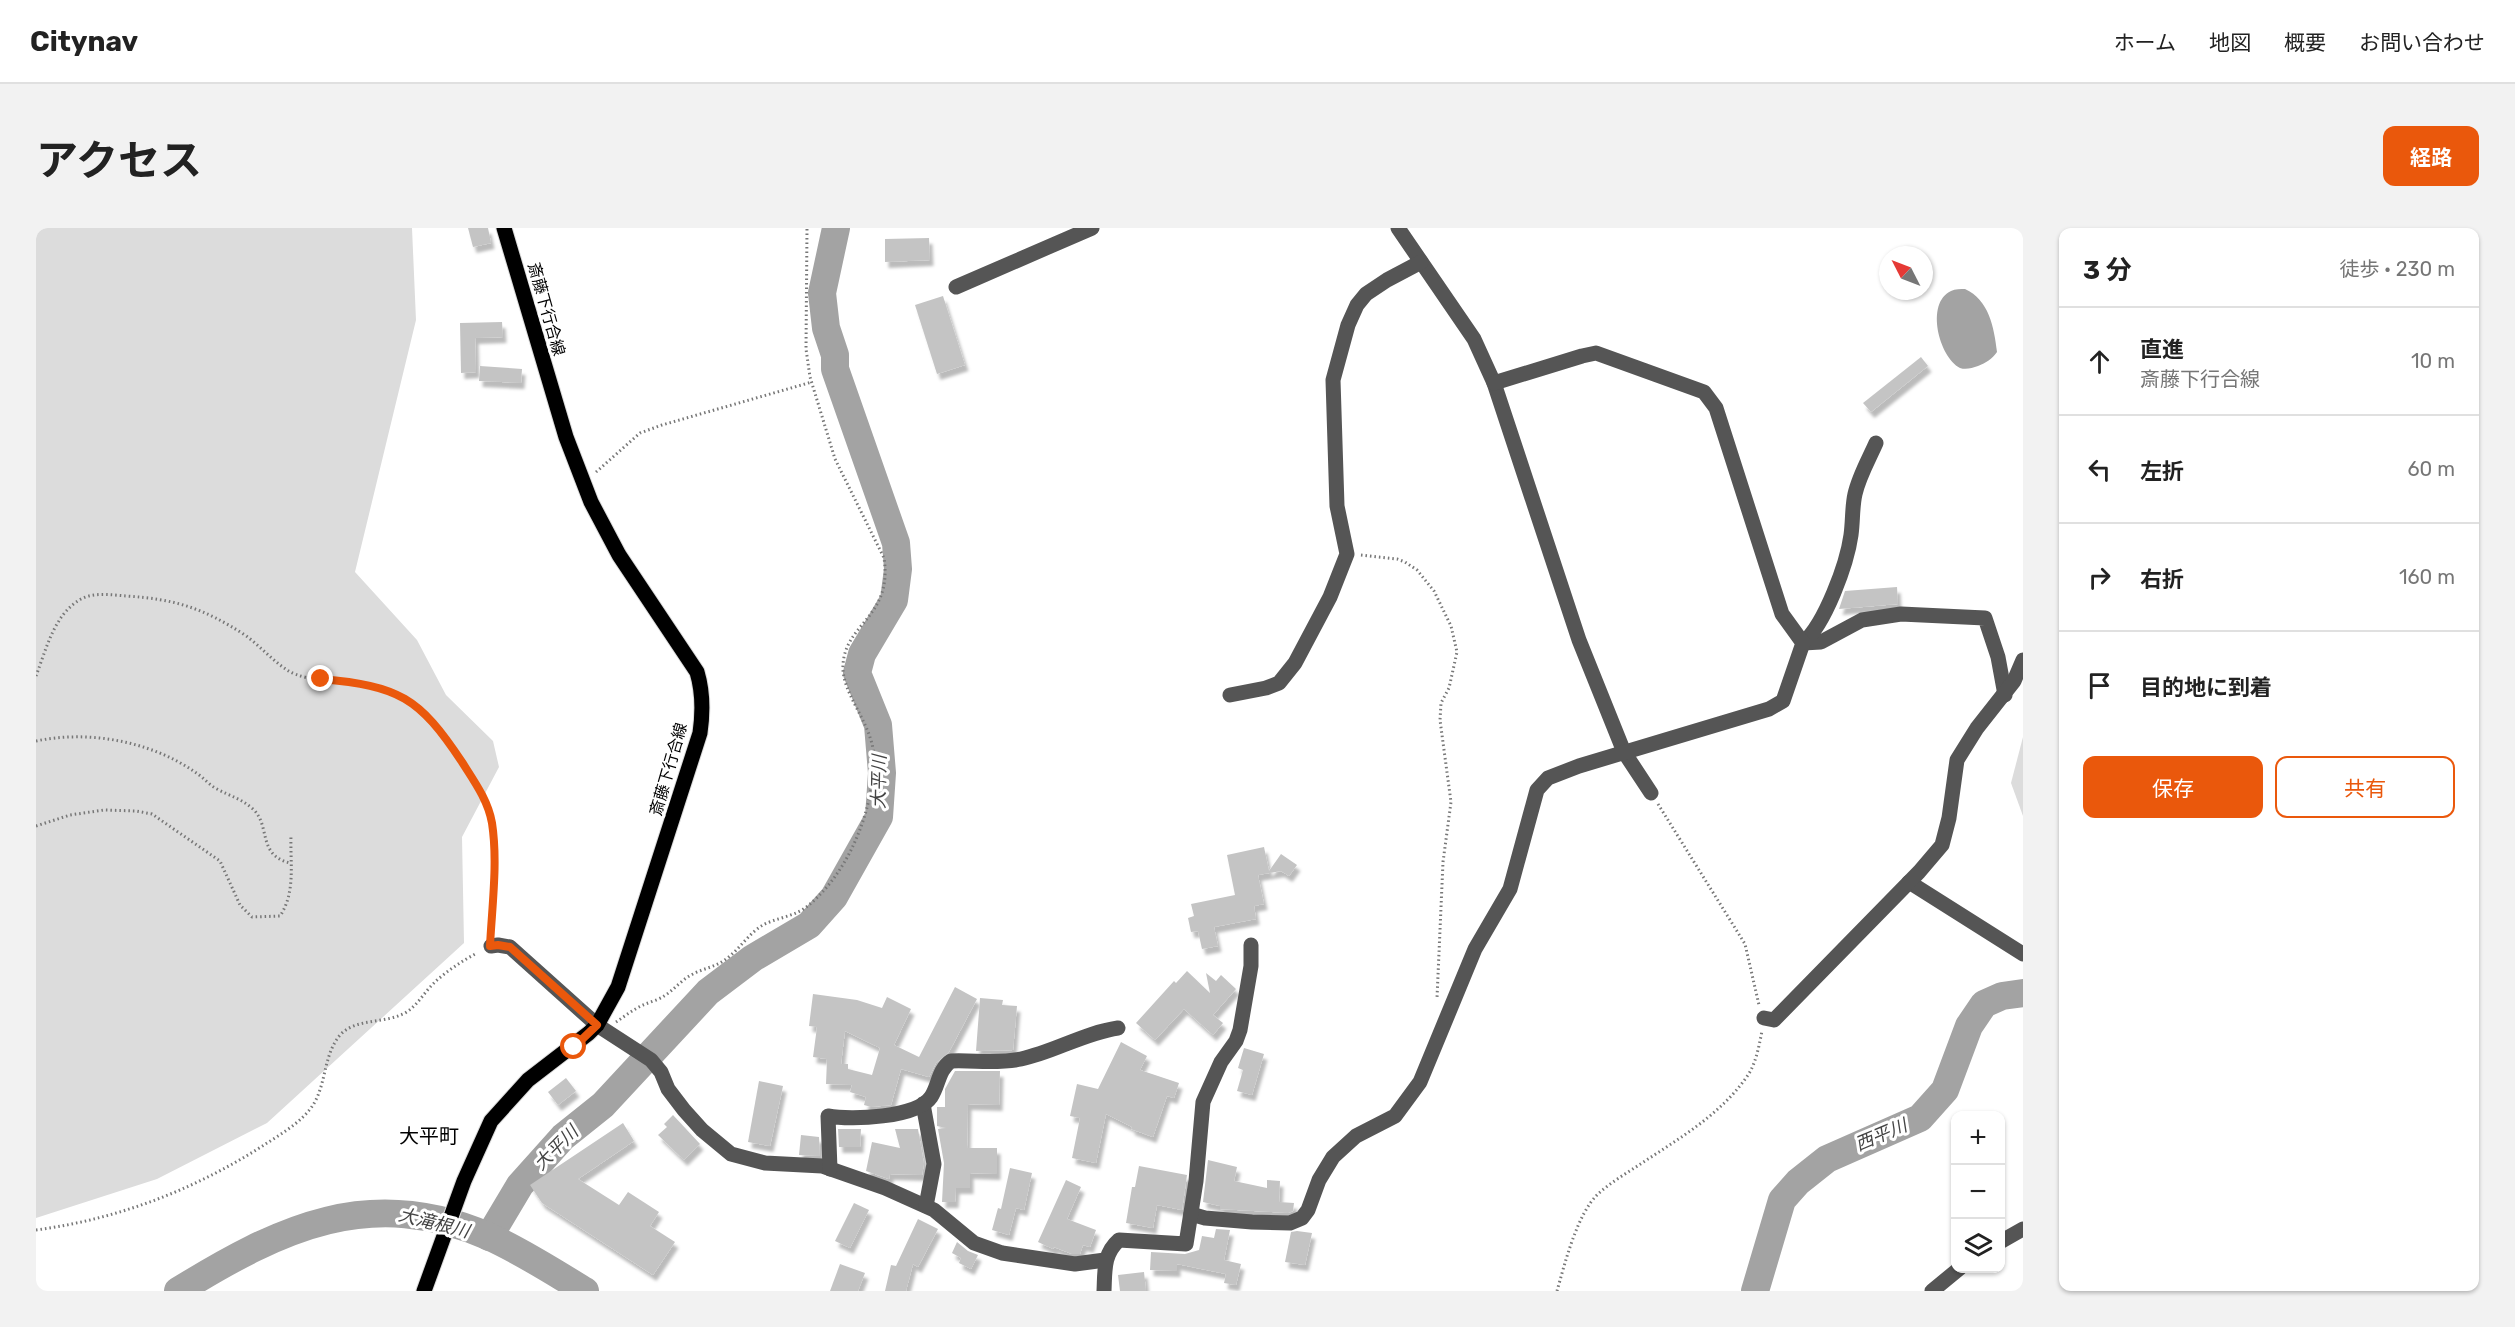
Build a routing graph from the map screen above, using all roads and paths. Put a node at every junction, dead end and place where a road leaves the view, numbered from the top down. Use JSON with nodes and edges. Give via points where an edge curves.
{"nodes":[{"id":1,"x":504,"y":228,"type":"edge"},
{"id":2,"x":807,"y":228,"type":"edge"},
{"id":3,"x":1092,"y":228,"type":"edge"},
{"id":4,"x":1398,"y":228,"type":"edge"},
{"id":5,"x":1421,"y":262,"type":"junction"},
{"id":6,"x":956,"y":287,"type":"dead end"},
{"id":7,"x":812,"y":382,"type":"junction"},
{"id":8,"x":1494,"y":383,"type":"junction"},
{"id":9,"x":1876,"y":443,"type":"dead end"},
{"id":10,"x":582,"y":480,"type":"junction"},
{"id":11,"x":1347,"y":554,"type":"junction"},
{"id":12,"x":1803,"y":643,"type":"junction"},
{"id":13,"x":2023,"y":660,"type":"edge"},
{"id":14,"x":36,"y":676,"type":"edge"},
{"id":15,"x":1230,"y":695,"type":"dead end"},
{"id":16,"x":2005,"y":695,"type":"junction"},
{"id":17,"x":36,"y":741,"type":"edge"},
{"id":18,"x":1624,"y":752,"type":"junction"},
{"id":19,"x":1651,"y":793,"type":"joint"},
{"id":20,"x":36,"y":826,"type":"edge"},
{"id":21,"x":291,"y":835,"type":"dead end"},
{"id":22,"x":290,"y":863,"type":"junction"},
{"id":23,"x":1909,"y":882,"type":"junction"},
{"id":24,"x":1251,"y":945,"type":"dead end"},
{"id":25,"x":490,"y":946,"type":"junction"},
{"id":26,"x":2023,"y":954,"type":"edge"},
{"id":27,"x":1450,"y":1011,"type":"junction"},
{"id":28,"x":1764,"y":1018,"type":"junction"},
{"id":29,"x":601,"y":1028,"type":"junction"},
{"id":30,"x":1118,"y":1028,"type":"dead end"},
{"id":31,"x":923,"y":1104,"type":"junction"},
{"id":32,"x":830,"y":1169,"type":"junction"},
{"id":33,"x":927,"y":1206,"type":"junction"},
{"id":34,"x":1191,"y":1214,"type":"junction"},
{"id":35,"x":2023,"y":1229,"type":"edge"},
{"id":36,"x":36,"y":1230,"type":"edge"},
{"id":37,"x":2005,"y":1240,"type":"edge"},
{"id":38,"x":1105,"y":1260,"type":"junction"},
{"id":39,"x":1955,"y":1273,"type":"edge"},
{"id":40,"x":424,"y":1291,"type":"edge"},
{"id":41,"x":1104,"y":1291,"type":"edge"},
{"id":42,"x":1557,"y":1291,"type":"edge"},
{"id":43,"x":1932,"y":1291,"type":"edge"}],
"edges":[{"from":1,"to":10,"type":"main road","name":"斎藤下行合線"},
{"from":2,"to":7,"type":"path","via":[[806,349]]},
{"from":3,"to":6,"type":"street"},
{"from":4,"to":5,"type":"street"},
{"from":5,"to":8,"type":"street","via":[[1474,339]]},
{"from":5,"to":11,"type":"street","via":[[1380,284],[1357,305],[1334,380],[1337,506]]},
{"from":7,"to":10,"type":"path","via":[[640,433]]},
{"from":7,"to":29,"type":"path","via":[[835,459],[884,558],[886,571],[878,604],[851,641],[843,664],[846,682],[871,739],[874,758],[867,808],[839,870],[805,908],[761,926],[725,960],[692,974],[664,997]]},
{"from":8,"to":12,"type":"street","via":[[1596,353],[1704,392],[1716,408],[1782,614]]},
{"from":8,"to":18,"type":"street","via":[[1580,640]]},
{"from":9,"to":12,"type":"street","via":[[1855,494],[1844,561],[1823,614]]},
{"from":10,"to":29,"type":"main road","name":"斎藤下行合線","via":[[606,535],[697,672],[702,695],[700,733],[624,973]]},
{"from":11,"to":15,"type":"street","via":[[1314,629],[1280,682]]},
{"from":11,"to":27,"type":"path","via":[[1386,557],[1411,565],[1434,591],[1452,627],[1456,662],[1440,720],[1451,802],[1443,862],[1437,976],[1437,999]]},
{"from":12,"to":16,"type":"street","via":[[1821,642],[1862,620],[1901,614],[1985,618]]},
{"from":12,"to":18,"type":"street","via":[[1783,701],[1778,705]]},
{"from":13,"to":16,"type":"street"},
{"from":14,"to":25,"type":"path","via":[[61,617],[81,598],[98,594],[162,598],[185,604],[244,635],[288,671],[368,685],[406,698],[443,733],[487,805],[494,846]]},
{"from":16,"to":23,"type":"street","via":[[1957,760],[1942,845]]},
{"from":17,"to":22,"type":"path","via":[[100,737],[145,747],[195,772],[255,811],[267,846],[278,860]]},
{"from":18,"to":19,"type":"street"},
{"from":18,"to":27,"type":"street","via":[[1548,778],[1537,790],[1510,889],[1475,949]]},
{"from":19,"to":28,"type":"path","via":[[1745,944]]},
{"from":20,"to":22,"type":"path","via":[[70,814],[104,810],[152,814],[220,861],[240,905],[252,917],[280,916],[291,886]]},
{"from":21,"to":22,"type":"path"},
{"from":23,"to":26,"type":"street"},
{"from":23,"to":28,"type":"street","via":[[1774,1020]]},
{"from":24,"to":34,"type":"street","via":[[1240,1030],[1203,1102]]},
{"from":25,"to":29,"type":"street","via":[[510,947]]},
{"from":25,"to":36,"type":"path","via":[[434,983],[404,1013],[352,1025],[341,1034],[331,1047],[314,1104],[254,1151],[177,1193],[75,1225]]},
{"from":27,"to":34,"type":"street","via":[[1420,1082],[1404,1106],[1395,1116],[1356,1136],[1333,1156],[1302,1218],[1290,1223],[1252,1222]]},
{"from":28,"to":42,"type":"path","via":[[1749,1074],[1720,1107],[1701,1125],[1596,1195],[1582,1218]]},
{"from":29,"to":32,"type":"street","via":[[651,1060],[684,1110],[731,1154],[765,1163]]},
{"from":29,"to":40,"type":"main road","name":"斎藤下行合線","via":[[545,1065],[492,1121]]},
{"from":30,"to":31,"type":"street","via":[[1008,1062],[951,1061],[942,1070],[930,1100]]},
{"from":31,"to":32,"type":"street","via":[[898,1113],[850,1120],[828,1116]]},
{"from":31,"to":33,"type":"street","via":[[934,1164]]},
{"from":32,"to":33,"type":"street"},
{"from":33,"to":38,"type":"street","via":[[974,1243],[1002,1253],[1075,1264]]},
{"from":34,"to":38,"type":"street","via":[[1185,1244],[1119,1240]]},
{"from":35,"to":37,"type":"street"},
{"from":38,"to":41,"type":"street"},
{"from":39,"to":43,"type":"street"}]}
